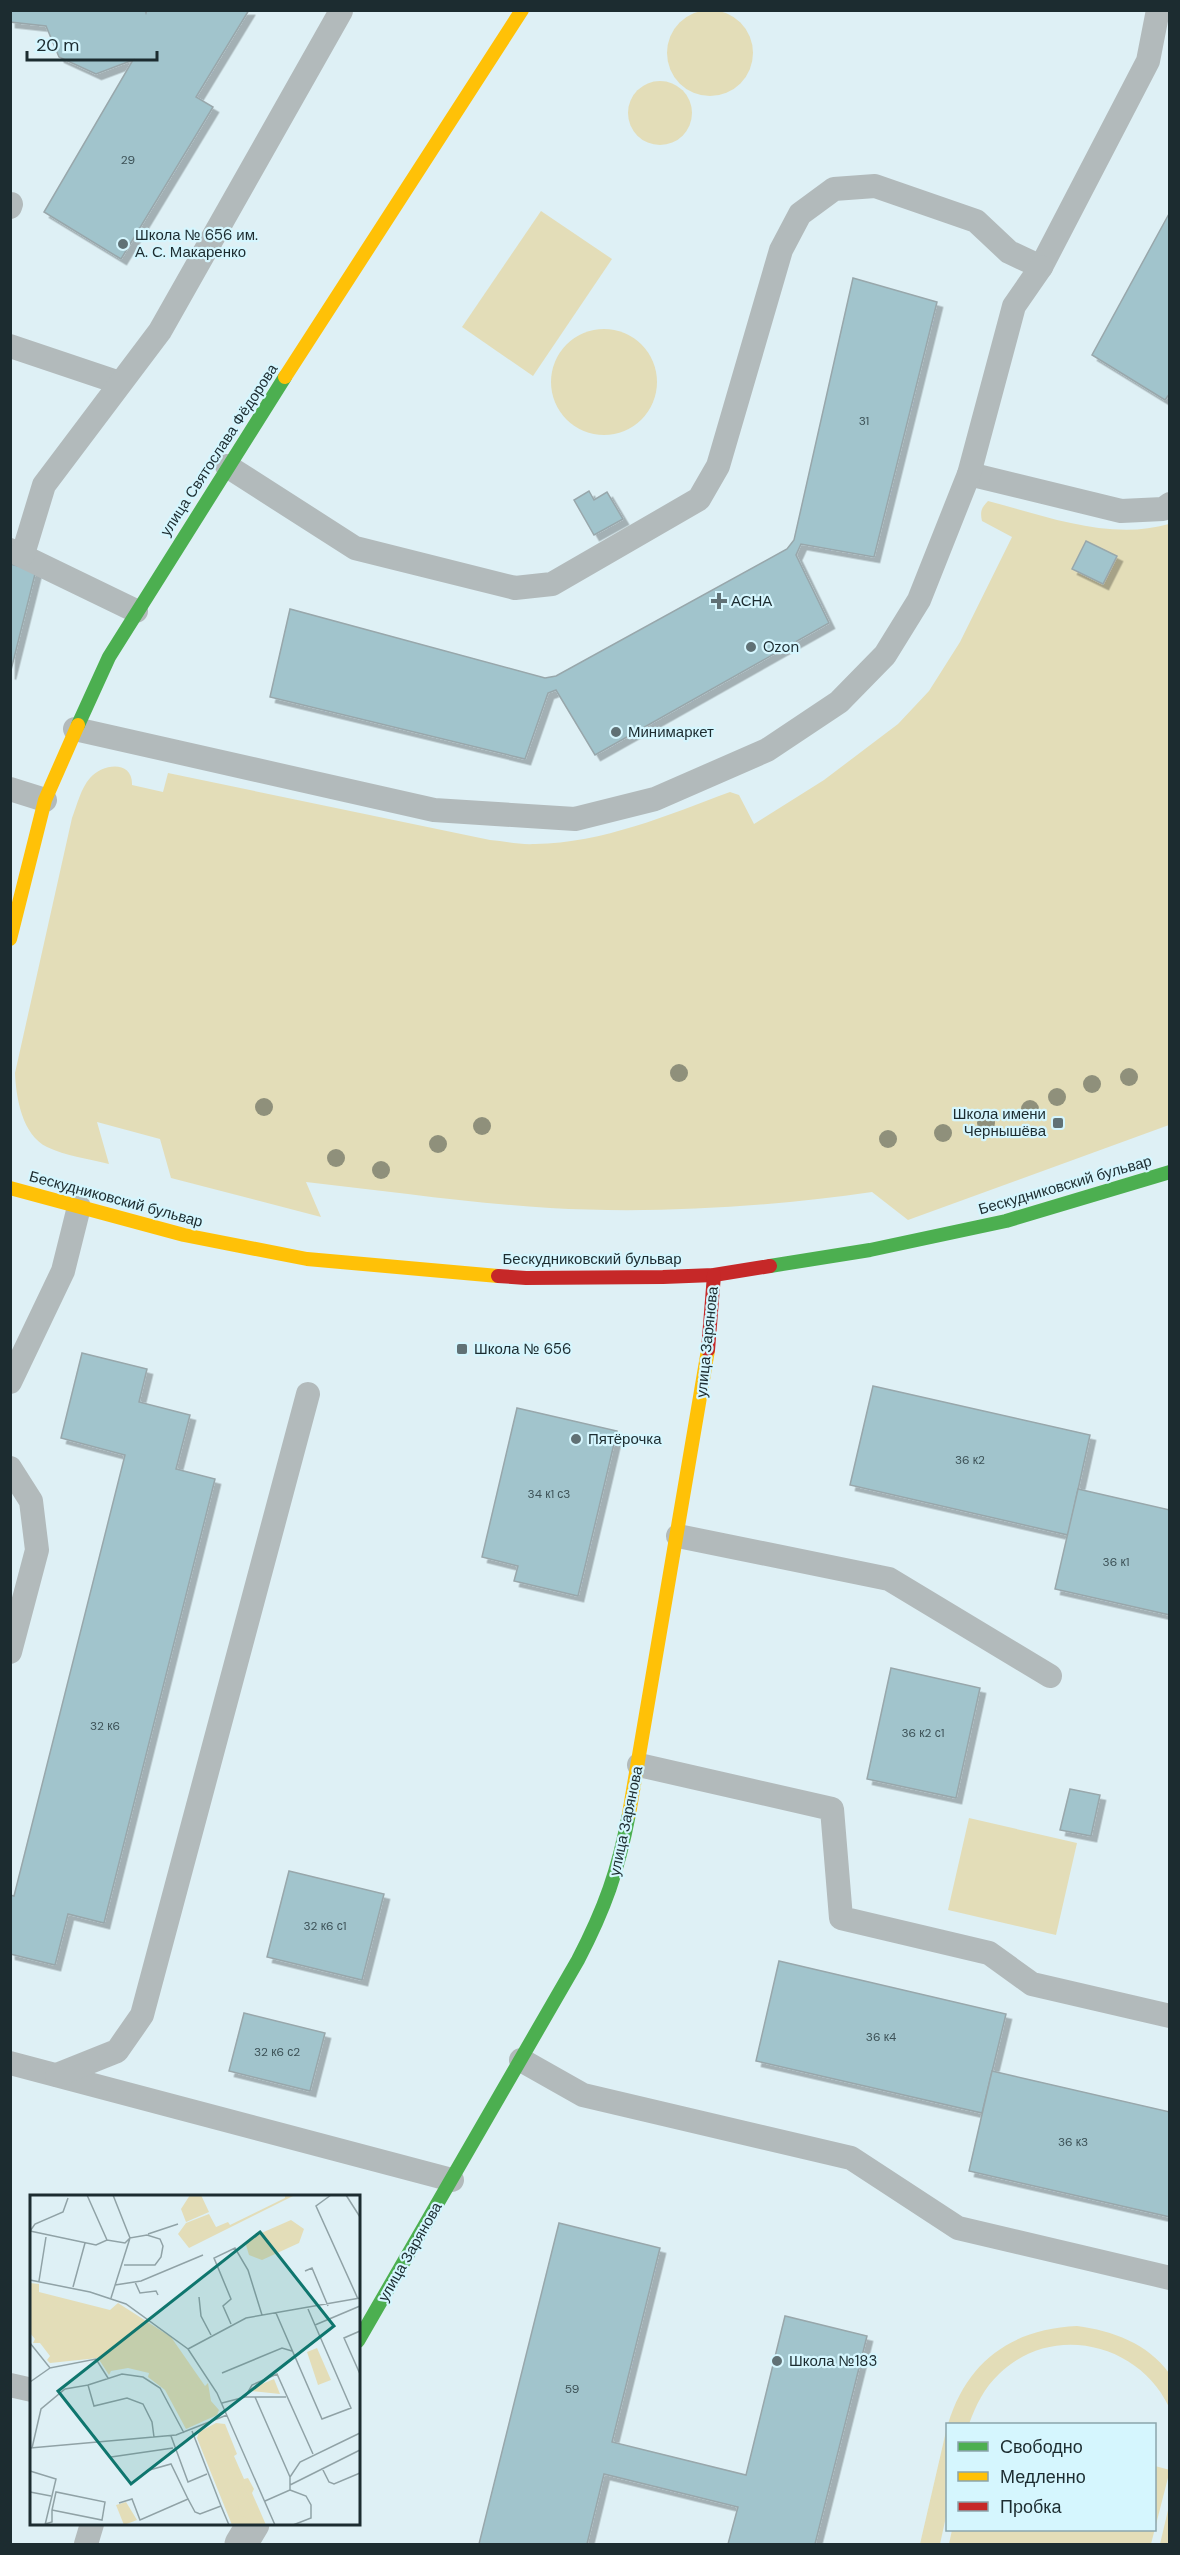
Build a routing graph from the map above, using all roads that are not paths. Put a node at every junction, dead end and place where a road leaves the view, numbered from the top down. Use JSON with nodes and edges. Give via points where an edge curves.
{"nodes":[{"id":1,"x":522,"y":10,"type":"edge"},
{"id":2,"x":1158,"y":10,"type":"edge"},
{"id":3,"x":340,"y":11,"type":"edge"},
{"id":4,"x":1041,"y":267,"type":"junction"},
{"id":5,"x":10,"y":346,"type":"edge"},
{"id":6,"x":120,"y":383,"type":"junction"},
{"id":7,"x":227,"y":466,"type":"junction"},
{"id":8,"x":969,"y":474,"type":"junction"},
{"id":9,"x":1170,"y":504,"type":"edge"},
{"id":10,"x":17,"y":552,"type":"edge"},
{"id":11,"x":136,"y":610,"type":"junction"},
{"id":12,"x":75,"y":729,"type":"junction"},
{"id":13,"x":10,"y":789,"type":"edge"},
{"id":14,"x":45,"y":800,"type":"junction"},
{"id":15,"x":10,"y":939,"type":"edge"},
{"id":16,"x":1170,"y":1172,"type":"edge"},
{"id":17,"x":10,"y":1188,"type":"edge"},
{"id":18,"x":80,"y":1207,"type":"junction"},
{"id":19,"x":714,"y":1275,"type":"junction"},
{"id":20,"x":10,"y":1382,"type":"edge"},
{"id":21,"x":308,"y":1394,"type":"dead end"},
{"id":22,"x":10,"y":1468,"type":"edge"},
{"id":23,"x":678,"y":1536,"type":"junction"},
{"id":24,"x":10,"y":1652,"type":"edge"},
{"id":25,"x":1050,"y":1676,"type":"dead end"},
{"id":26,"x":639,"y":1765,"type":"junction"},
{"id":27,"x":1170,"y":2016,"type":"edge"},
{"id":28,"x":521,"y":2060,"type":"junction"},
{"id":29,"x":10,"y":2063,"type":"edge"},
{"id":30,"x":57,"y":2075,"type":"junction"},
{"id":31,"x":452,"y":2180,"type":"junction"},
{"id":32,"x":1170,"y":2278,"type":"edge"},
{"id":33,"x":360,"y":2338,"type":"edge"},
{"id":34,"x":10,"y":2385,"type":"edge"},
{"id":35,"x":30,"y":2390,"type":"edge"},
{"id":36,"x":91,"y":2525,"type":"edge"},
{"id":37,"x":252,"y":2525,"type":"edge"},
{"id":38,"x":86,"y":2544,"type":"edge"},
{"id":39,"x":241,"y":2544,"type":"edge"}],
"edges":[{"from":1,"to":7,"type":"street","name":"улица Святослава Фёдорова"},
{"from":2,"to":4,"type":"lane","via":[[1148,61]]},
{"from":3,"to":6,"type":"lane","via":[[160,331]]},
{"from":4,"to":7,"type":"lane","via":[[1009,252],[976,221],[875,186],[834,189],[800,214],[781,250],[718,466],[699,499],[552,584],[515,588],[355,548]]},
{"from":4,"to":8,"type":"lane","via":[[1014,306]]},
{"from":5,"to":6,"type":"lane"},
{"from":6,"to":10,"type":"lane","via":[[44,485]]},
{"from":7,"to":11,"type":"street","name":"улица Святослава Фёдорова"},
{"from":8,"to":9,"type":"lane","via":[[1121,511],[1163,509]]},
{"from":8,"to":12,"type":"lane","via":[[919,600],[885,655],[839,702],[767,750],[655,799],[575,819],[434,810]]},
{"from":10,"to":11,"type":"lane"},
{"from":11,"to":12,"type":"street","name":"улица Святослава Фёдорова"},
{"from":12,"to":14,"type":"street","name":"улица Святослава Фёдорова"},
{"from":13,"to":14,"type":"lane"},
{"from":14,"to":15,"type":"street","name":"улица Святослава Фёдорова"},
{"from":16,"to":19,"type":"street","name":"Бескудниковский бульвар","via":[[1006,1221],[870,1250]]},
{"from":17,"to":18,"type":"street","name":"Бескудниковский бульвар"},
{"from":18,"to":19,"type":"street","name":"Бескудниковский бульвар","via":[[184,1234],[307,1259],[526,1278]]},
{"from":18,"to":20,"type":"lane","via":[[63,1271]]},
{"from":19,"to":23,"type":"street","name":"улица Зарянова","via":[[710,1346]]},
{"from":21,"to":30,"type":"lane","via":[[142,2015],[117,2051]]},
{"from":22,"to":24,"type":"lane","via":[[31,1501],[37,1550]]},
{"from":23,"to":25,"type":"lane","via":[[889,1579]]},
{"from":23,"to":26,"type":"street","name":"улица Зарянова"},
{"from":26,"to":27,"type":"lane","via":[[832,1809],[841,1918],[988,1953],[1032,1984]]},
{"from":26,"to":28,"type":"street","name":"улица Зарянова","via":[[619,1864],[601,1916]]},
{"from":28,"to":31,"type":"street","name":"улица Зарянова"},
{"from":28,"to":32,"type":"lane","via":[[583,2095],[851,2158],[958,2228]]},
{"from":29,"to":30,"type":"lane"},
{"from":30,"to":31,"type":"lane"},
{"from":31,"to":33,"type":"street","name":"улица Зарянова"},
{"from":34,"to":35,"type":"lane"},
{"from":36,"to":38,"type":"lane"},
{"from":37,"to":39,"type":"street"}]}
